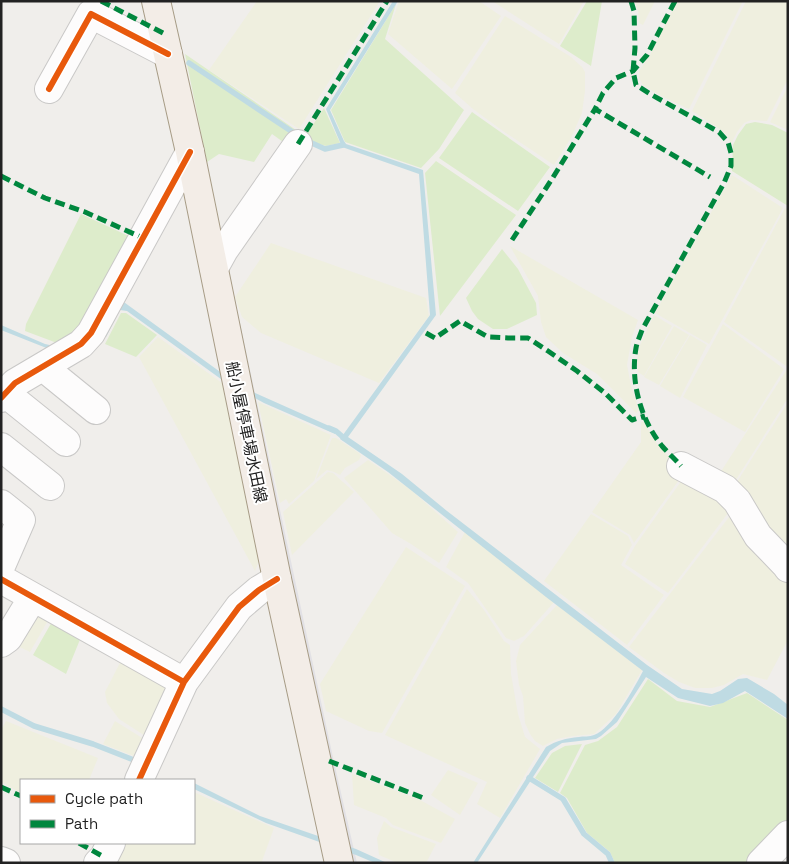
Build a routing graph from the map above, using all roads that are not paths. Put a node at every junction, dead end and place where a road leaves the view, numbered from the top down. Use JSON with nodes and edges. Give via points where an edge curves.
{"nodes":[{"id":1,"x":156,"y":1,"type":"edge"},
{"id":2,"x":168,"y":54,"type":"junction"},
{"id":3,"x":49,"y":89,"type":"dead end"},
{"id":4,"x":298,"y":144,"type":"dead end"},
{"id":5,"x":190,"y":152,"type":"junction"},
{"id":6,"x":214,"y":268,"type":"junction"},
{"id":7,"x":43,"y":367,"type":"junction"},
{"id":8,"x":3,"y":395,"type":"edge"},
{"id":9,"x":96,"y":410,"type":"dead end"},
{"id":10,"x":66,"y":442,"type":"dead end"},
{"id":11,"x":1,"y":447,"type":"edge"},
{"id":12,"x":681,"y":466,"type":"dead end"},
{"id":13,"x":50,"y":486,"type":"dead end"},
{"id":14,"x":1,"y":504,"type":"edge"},
{"id":15,"x":1,"y":566,"type":"edge"},
{"id":16,"x":788,"y":568,"type":"edge"},
{"id":17,"x":277,"y":578,"type":"junction"},
{"id":18,"x":1,"y":579,"type":"edge"},
{"id":19,"x":33,"y":597,"type":"junction"},
{"id":20,"x":1,"y":643,"type":"edge"},
{"id":21,"x":184,"y":682,"type":"junction"},
{"id":22,"x":139,"y":779,"type":"edge"},
{"id":23,"x":110,"y":844,"type":"edge"},
{"id":24,"x":1,"y":861,"type":"edge"},
{"id":25,"x":6,"y":863,"type":"edge"},
{"id":26,"x":98,"y":863,"type":"edge"},
{"id":27,"x":339,"y":863,"type":"edge"}],
"edges":[{"from":1,"to":2,"type":"main road","name":"船小屋停車場水田線"},
{"from":2,"to":3,"type":"street","via":[[91,14]]},
{"from":2,"to":5,"type":"main road","name":"船小屋停車場水田線"},
{"from":4,"to":6,"type":"street"},
{"from":5,"to":6,"type":"main road","name":"船小屋停車場水田線"},
{"from":5,"to":7,"type":"street","via":[[91,332],[81,344]]},
{"from":6,"to":17,"type":"main road","name":"船小屋停車場水田線"},
{"from":7,"to":8,"type":"street","via":[[15,383]]},
{"from":7,"to":9,"type":"street"},
{"from":8,"to":10,"type":"street"},
{"from":11,"to":13,"type":"street"},
{"from":12,"to":16,"type":"street","via":[[725,488],[737,500],[758,536]]},
{"from":14,"to":15,"type":"street","via":[[21,520]]},
{"from":17,"to":21,"type":"street","via":[[239,607]]},
{"from":17,"to":27,"type":"main road","name":"船小屋停車場水田線"},
{"from":18,"to":19,"type":"street"},
{"from":19,"to":20,"type":"street","via":[[8,638]]},
{"from":19,"to":21,"type":"street"},
{"from":21,"to":22,"type":"street"},
{"from":23,"to":26,"type":"street"},
{"from":24,"to":25,"type":"street"}]}
